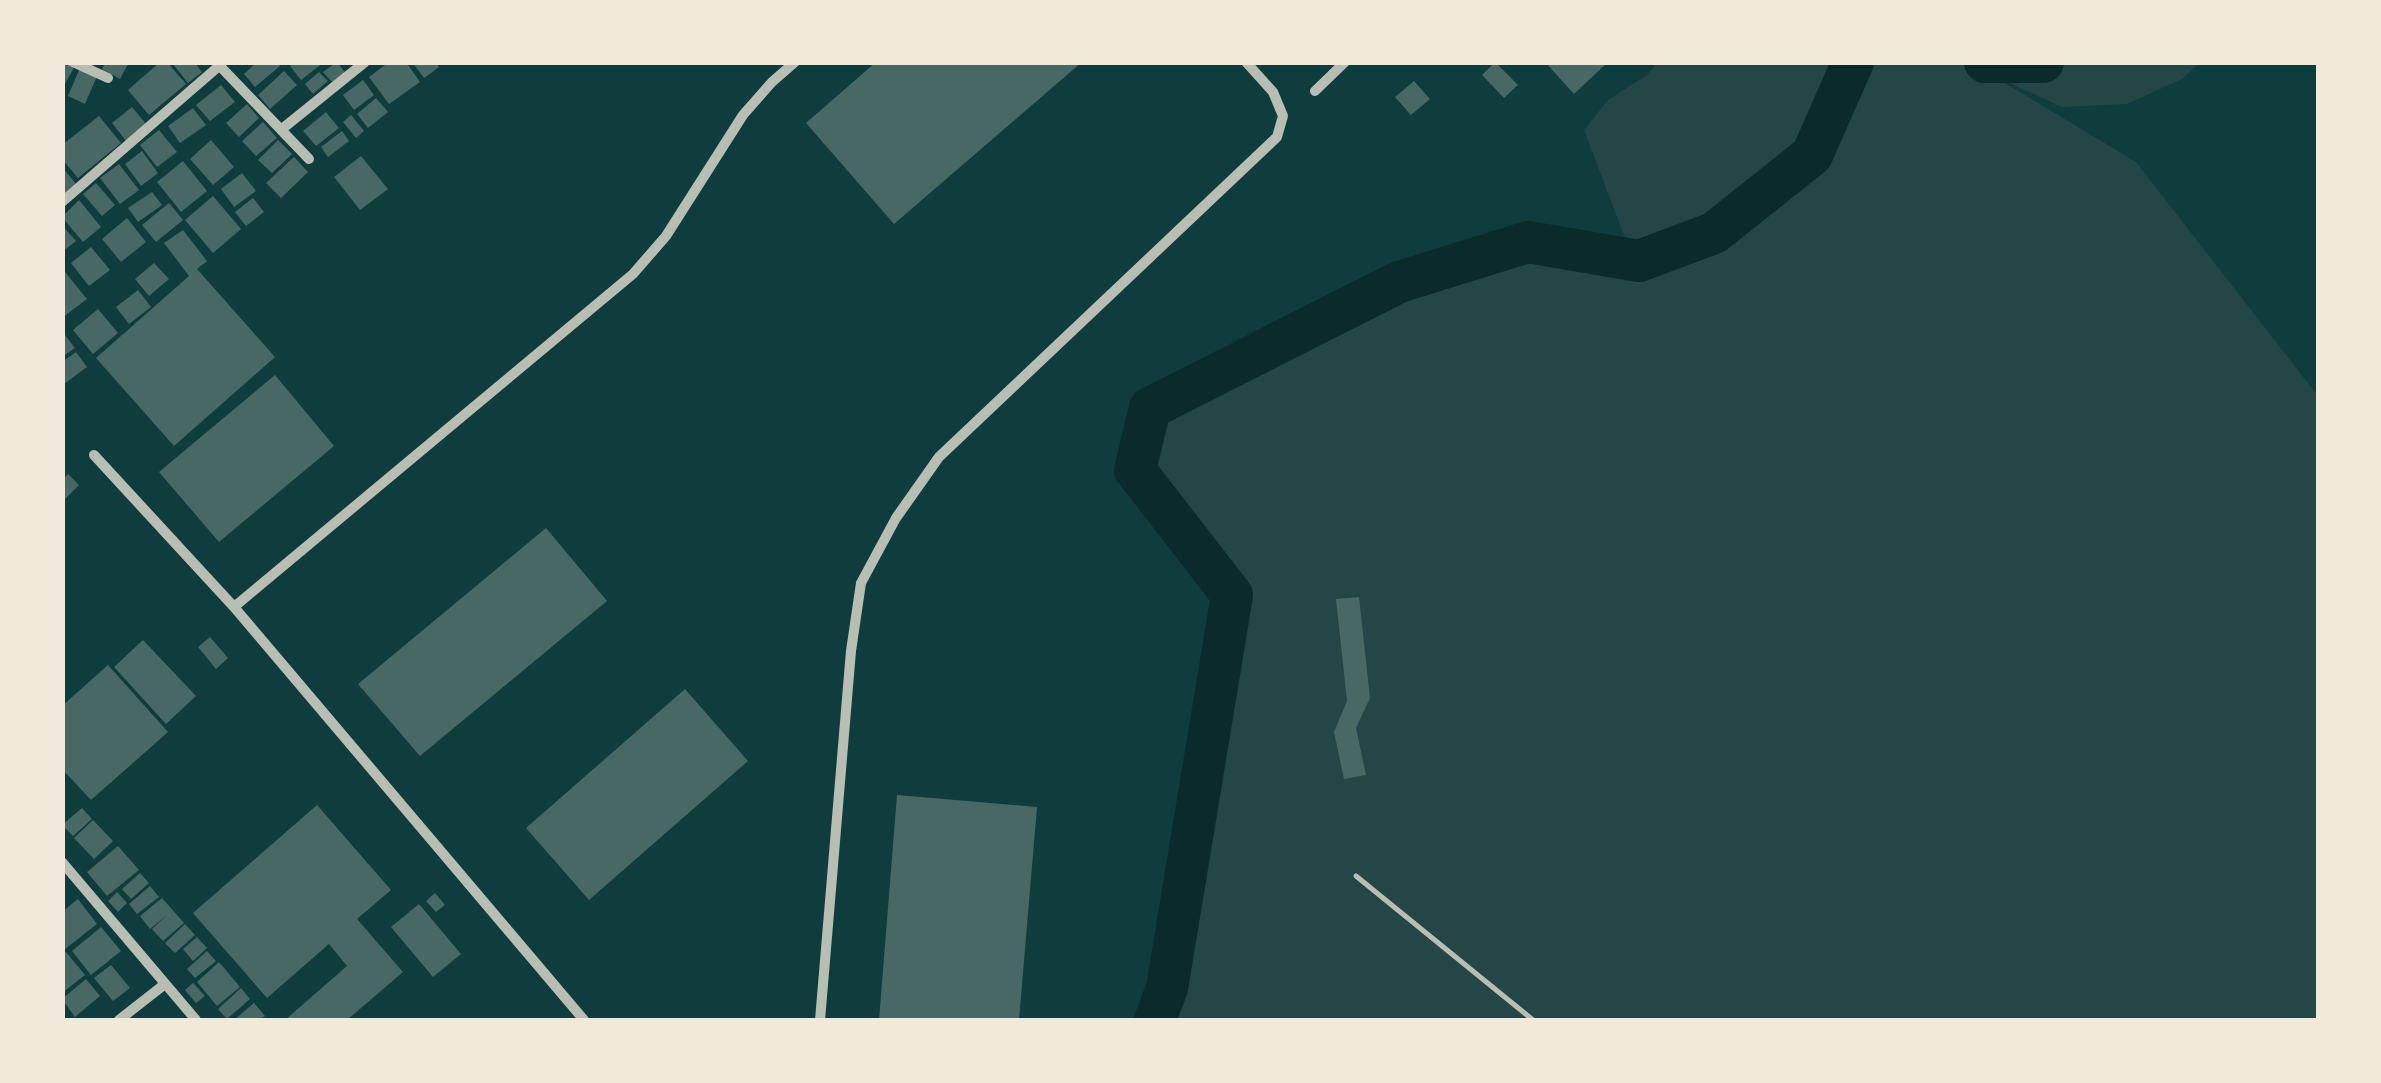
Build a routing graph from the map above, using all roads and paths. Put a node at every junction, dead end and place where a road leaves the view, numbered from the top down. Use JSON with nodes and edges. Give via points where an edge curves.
{"nodes":[{"id":1,"x":73,"y":62,"type":"edge"},
{"id":2,"x":340,"y":62,"type":"edge"},
{"id":3,"x":365,"y":62,"type":"edge"},
{"id":4,"x":794,"y":62,"type":"edge"},
{"id":5,"x":1246,"y":62,"type":"edge"},
{"id":6,"x":1346,"y":62,"type":"edge"},
{"id":7,"x":218,"y":64,"type":"edge"},
{"id":8,"x":350,"y":75,"type":"junction"},
{"id":9,"x":108,"y":78,"type":"dead end"},
{"id":10,"x":1316,"y":91,"type":"dead end"},
{"id":11,"x":282,"y":129,"type":"junction"},
{"id":12,"x":309,"y":160,"type":"dead end"},
{"id":13,"x":62,"y":202,"type":"edge"},
{"id":14,"x":94,"y":454,"type":"dead end"},
{"id":15,"x":234,"y":608,"type":"junction"},
{"id":16,"x":62,"y":862,"type":"edge"},
{"id":17,"x":1356,"y":876,"type":"dead end"},
{"id":18,"x":165,"y":984,"type":"junction"},
{"id":19,"x":119,"y":1020,"type":"edge"},
{"id":20,"x":196,"y":1020,"type":"edge"},
{"id":21,"x":584,"y":1020,"type":"edge"},
{"id":22,"x":820,"y":1020,"type":"edge"},
{"id":23,"x":1533,"y":1020,"type":"edge"}],
"edges":[{"from":1,"to":9,"type":"street"},
{"from":2,"to":8,"type":"street"},
{"from":3,"to":8,"type":"street"},
{"from":4,"to":15,"type":"street","via":[[743,115],[666,236],[633,274]]},
{"from":5,"to":22,"type":"street","via":[[1273,92],[1283,116],[1277,138],[939,458],[861,583]]},
{"from":6,"to":10,"type":"street"},
{"from":7,"to":11,"type":"street"},
{"from":7,"to":13,"type":"street"},
{"from":8,"to":11,"type":"street"},
{"from":11,"to":12,"type":"street"},
{"from":14,"to":15,"type":"street"},
{"from":15,"to":21,"type":"street"},
{"from":16,"to":18,"type":"street"},
{"from":17,"to":23,"type":"lane"},
{"from":18,"to":19,"type":"street"},
{"from":18,"to":20,"type":"street"}]}
